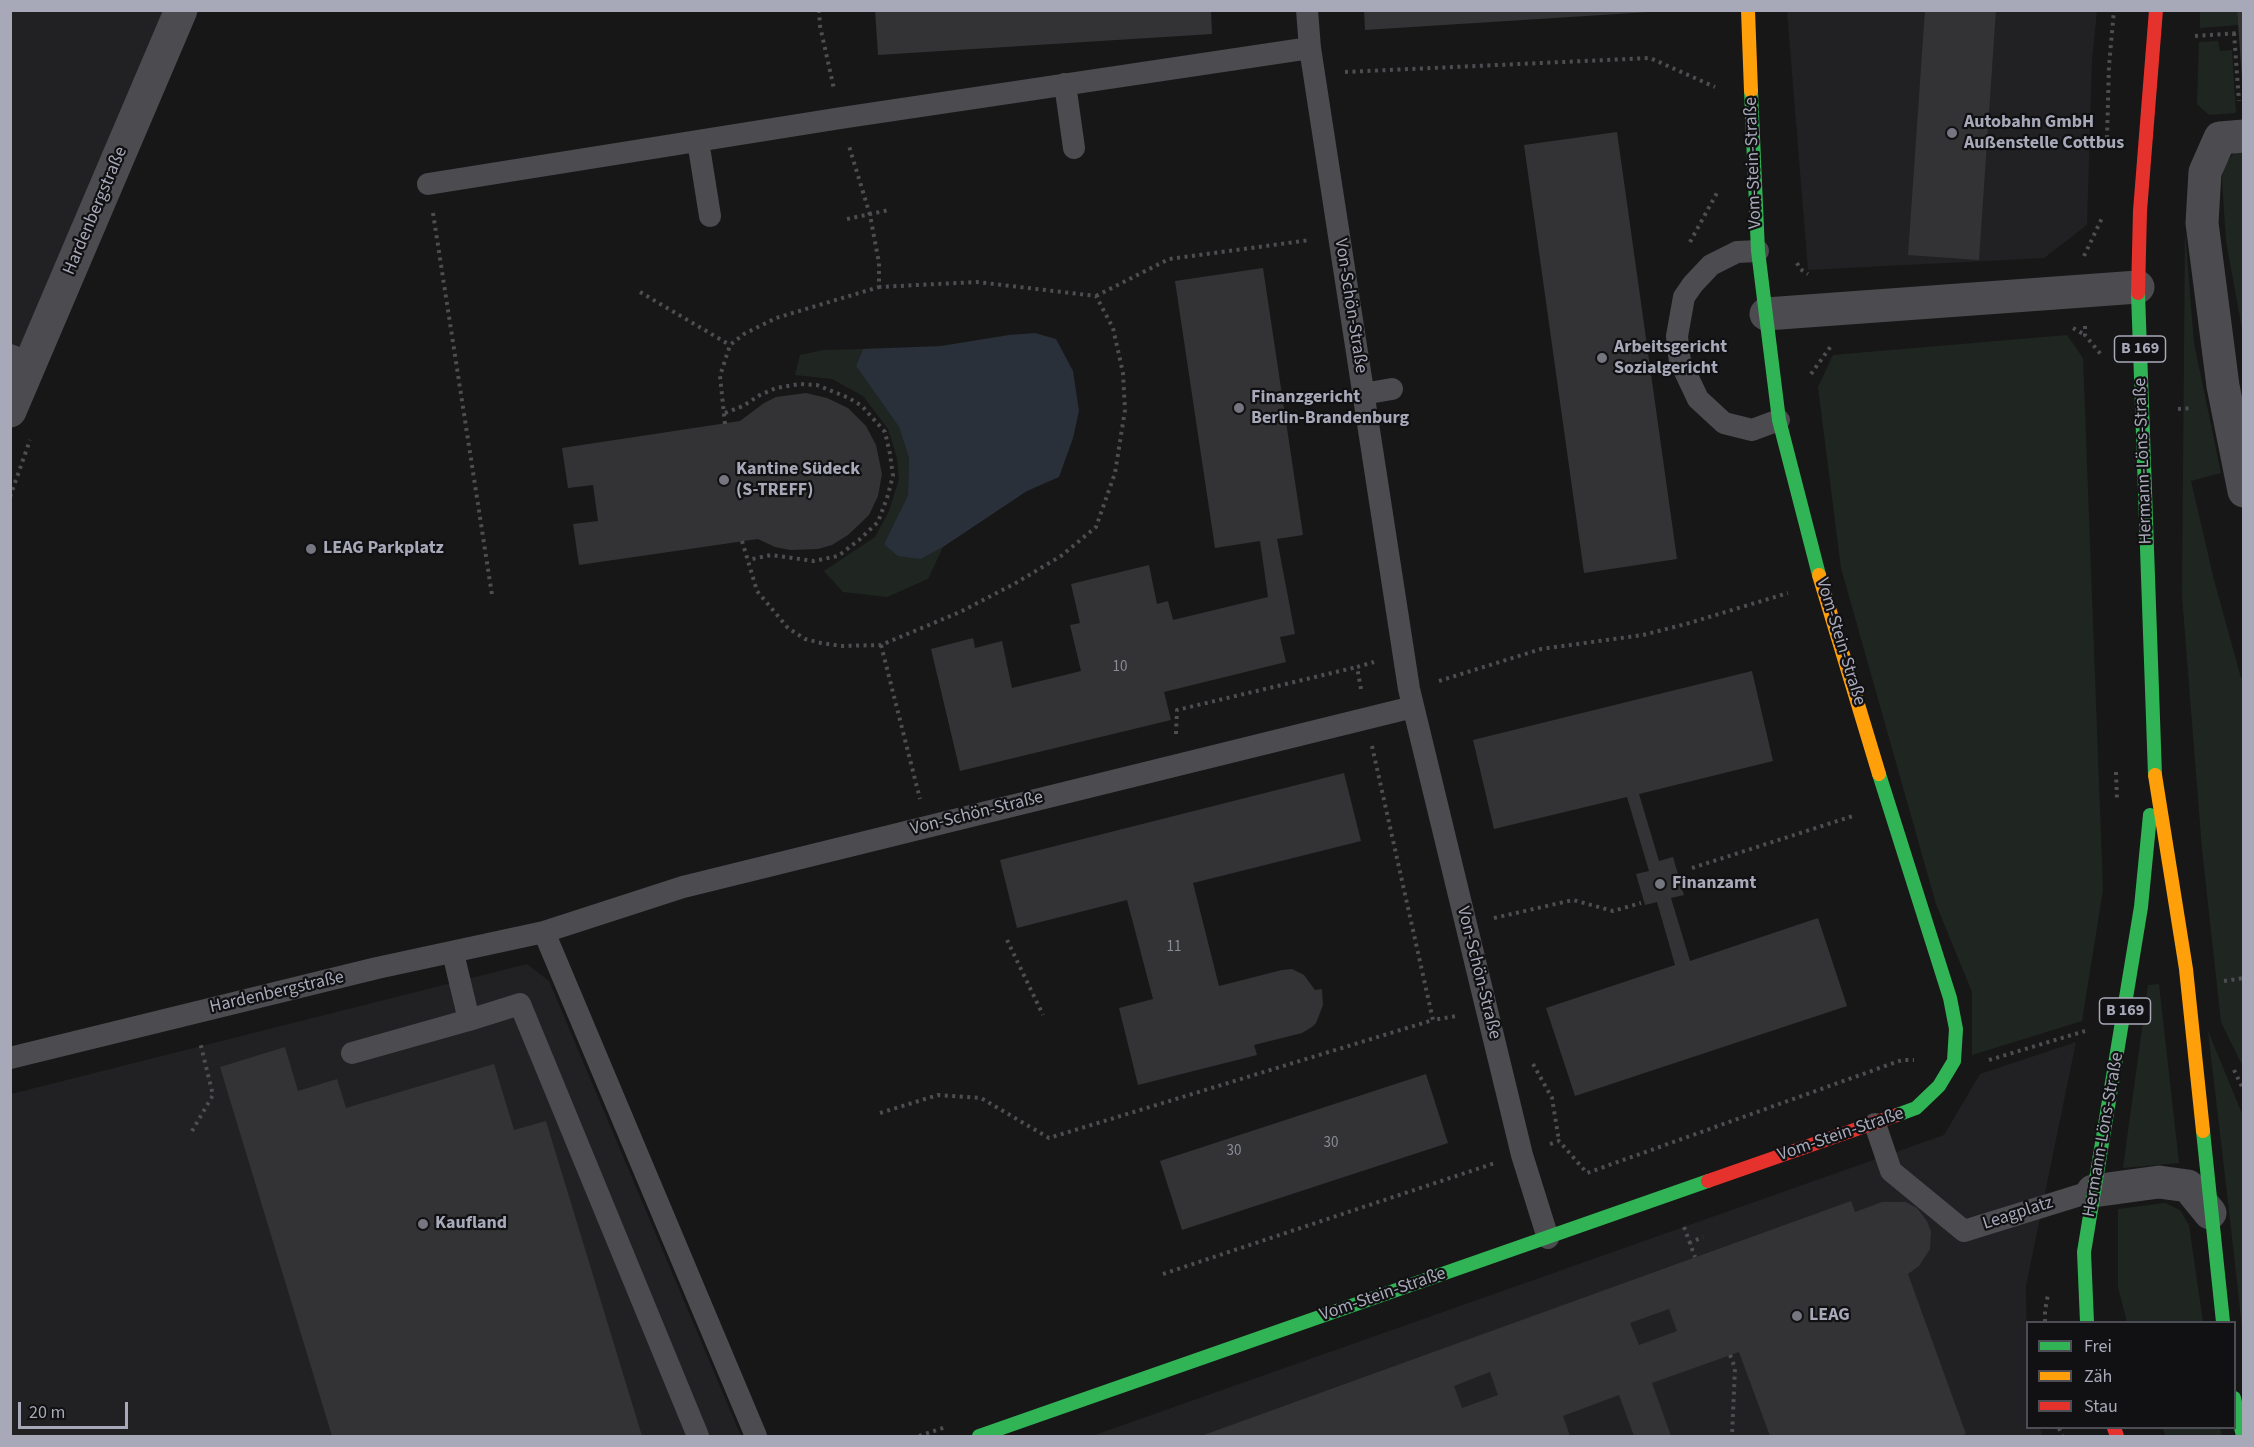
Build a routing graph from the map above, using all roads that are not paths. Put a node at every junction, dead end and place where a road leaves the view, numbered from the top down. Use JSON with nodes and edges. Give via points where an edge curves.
{"nodes":[{"id":1,"x":181,"y":10,"type":"edge"},
{"id":2,"x":1307,"y":10,"type":"edge"},
{"id":3,"x":1748,"y":10,"type":"edge"},
{"id":4,"x":2156,"y":10,"type":"edge"},
{"id":5,"x":1310,"y":48,"type":"junction"},
{"id":6,"x":1065,"y":84,"type":"junction"},
{"id":7,"x":2234,"y":127,"type":"edge"},
{"id":8,"x":698,"y":141,"type":"junction"},
{"id":9,"x":1074,"y":148,"type":"dead end"},
{"id":10,"x":428,"y":184,"type":"road end"},
{"id":11,"x":710,"y":216,"type":"dead end"},
{"id":12,"x":1758,"y":251,"type":"junction"},
{"id":13,"x":2138,"y":287,"type":"junction"},
{"id":14,"x":1766,"y":314,"type":"junction"},
{"id":15,"x":21,"y":359,"type":"edge"},
{"id":16,"x":2233,"y":383,"type":"edge"},
{"id":17,"x":1392,"y":390,"type":"dead end"},
{"id":18,"x":1363,"y":394,"type":"junction"},
{"id":19,"x":10,"y":411,"type":"edge"},
{"id":20,"x":1779,"y":420,"type":"junction"},
{"id":21,"x":2244,"y":491,"type":"edge"},
{"id":22,"x":1411,"y":698,"type":"junction"},
{"id":23,"x":2154,"y":769,"type":"junction"},
{"id":24,"x":544,"y":932,"type":"junction"},
{"id":25,"x":453,"y":953,"type":"junction"},
{"id":26,"x":468,"y":1020,"type":"junction"},
{"id":27,"x":352,"y":1053,"type":"dead end"},
{"id":28,"x":10,"y":1058,"type":"edge"},
{"id":29,"x":1875,"y":1124,"type":"junction"},
{"id":30,"x":2093,"y":1191,"type":"junction"},
{"id":31,"x":2210,"y":1213,"type":"junction"},
{"id":32,"x":1548,"y":1238,"type":"junction"},
{"id":33,"x":2087,"y":1321,"type":"edge"},
{"id":34,"x":2223,"y":1321,"type":"edge"},
{"id":35,"x":2236,"y":1403,"type":"edge"},
{"id":36,"x":698,"y":1437,"type":"edge"},
{"id":37,"x":756,"y":1437,"type":"edge"},
{"id":38,"x":980,"y":1437,"type":"edge"},
{"id":39,"x":2243,"y":1437,"type":"edge"}],
"edges":[{"from":1,"to":15,"type":"street","name":"Hardenbergstraße"},
{"from":2,"to":5,"type":"lane","name":"Von-Schön-Straße"},
{"from":3,"to":12,"type":"street","name":"Vom-Stein-Straße"},
{"from":4,"to":13,"type":"street","name":"Hermann-Löns-Straße","number":"B 169"},
{"from":5,"to":6,"type":"lane"},
{"from":5,"to":18,"type":"lane","name":"Von-Schön-Straße"},
{"from":6,"to":8,"type":"lane"},
{"from":6,"to":9,"type":"lane"},
{"from":7,"to":16,"type":"street","via":[[2205,172],[2202,223]]},
{"from":8,"to":10,"type":"lane"},
{"from":8,"to":11,"type":"lane"},
{"from":12,"to":14,"type":"street","name":"Vom-Stein-Straße"},
{"from":12,"to":20,"type":"lane","via":[[1737,252],[1711,265],[1693,284],[1684,297],[1678,347],[1680,361],[1698,399],[1724,423],[1752,430]]},
{"from":13,"to":14,"type":"street"},
{"from":13,"to":23,"type":"street","name":"Hermann-Löns-Straße","number":"B 169"},
{"from":14,"to":20,"type":"street","name":"Vom-Stein-Straße"},
{"from":15,"to":19,"type":"street","name":"Hardenbergstraße"},
{"from":16,"to":21,"type":"street"},
{"from":17,"to":18,"type":"lane"},
{"from":18,"to":22,"type":"lane","name":"Von-Schön-Straße"},
{"from":20,"to":29,"type":"street","name":"Vom-Stein-Straße","via":[[1821,582],[1950,998],[1956,1029],[1954,1061],[1939,1086],[1916,1108]]},
{"from":22,"to":24,"type":"lane","name":"Von-Schön-Straße","via":[[1174,766],[683,887]]},
{"from":22,"to":32,"type":"lane","name":"Von-Schön-Straße","via":[[1522,1155]]},
{"from":23,"to":30,"type":"street","name":"Hermann-Löns-Straße","number":"B 169","via":[[2141,907]]},
{"from":23,"to":31,"type":"street","name":"Hermann-Löns-Straße","number":"B 169","via":[[2186,969]]},
{"from":24,"to":25,"type":"lane","name":"Hardenbergstraße"},
{"from":24,"to":37,"type":"lane"},
{"from":25,"to":26,"type":"lane"},
{"from":25,"to":28,"type":"lane","name":"Hardenbergstraße"},
{"from":26,"to":27,"type":"lane"},
{"from":26,"to":36,"type":"lane","via":[[520,1004]]},
{"from":29,"to":30,"type":"lane","name":"Leagplatz","via":[[1891,1171],[1964,1231]]},
{"from":29,"to":32,"type":"street","name":"Vom-Stein-Straße"},
{"from":30,"to":31,"type":"street","via":[[2159,1182],[2188,1186]]},
{"from":30,"to":33,"type":"street","name":"Hermann-Löns-Straße","number":"B 169","via":[[2084,1252]]},
{"from":31,"to":34,"type":"street","name":"Hermann-Löns-Straße","number":"B 169"},
{"from":32,"to":38,"type":"street","name":"Vom-Stein-Straße"},
{"from":35,"to":39,"type":"street"}]}
